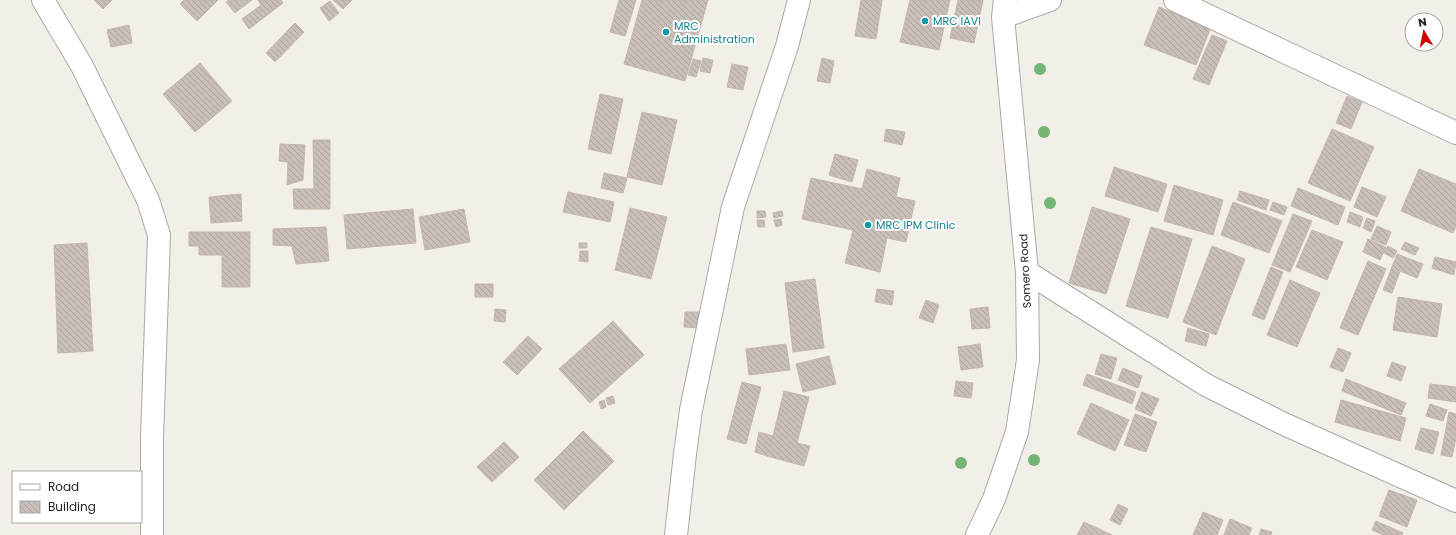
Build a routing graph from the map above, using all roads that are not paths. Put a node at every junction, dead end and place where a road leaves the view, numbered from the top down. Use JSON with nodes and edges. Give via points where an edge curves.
{"nodes":[{"id":1,"x":43,"y":0,"type":"edge"},
{"id":2,"x":799,"y":0,"type":"edge"},
{"id":3,"x":1050,"y":0,"type":"edge"},
{"id":4,"x":1175,"y":0,"type":"edge"},
{"id":5,"x":1004,"y":8,"type":"edge"},
{"id":6,"x":1456,"y":134,"type":"edge"},
{"id":7,"x":1026,"y":272,"type":"junction"},
{"id":8,"x":1456,"y":501,"type":"edge"},
{"id":9,"x":152,"y":535,"type":"edge"},
{"id":10,"x":676,"y":535,"type":"edge"},
{"id":11,"x":977,"y":535,"type":"edge"}],
"edges":[{"from":1,"to":9,"type":"street","via":[[86,73],[148,200],[159,234],[152,438]]},
{"from":2,"to":10,"type":"street","via":[[733,207],[691,410]]},
{"from":3,"to":5,"type":"street"},
{"from":4,"to":6,"type":"street"},
{"from":5,"to":7,"type":"street","name":"Somero Road"},
{"from":7,"to":8,"type":"street","via":[[1206,385],[1284,424]]},
{"from":7,"to":11,"type":"street","name":"Somero Road","via":[[1028,360],[1017,432],[994,499]]}]}
